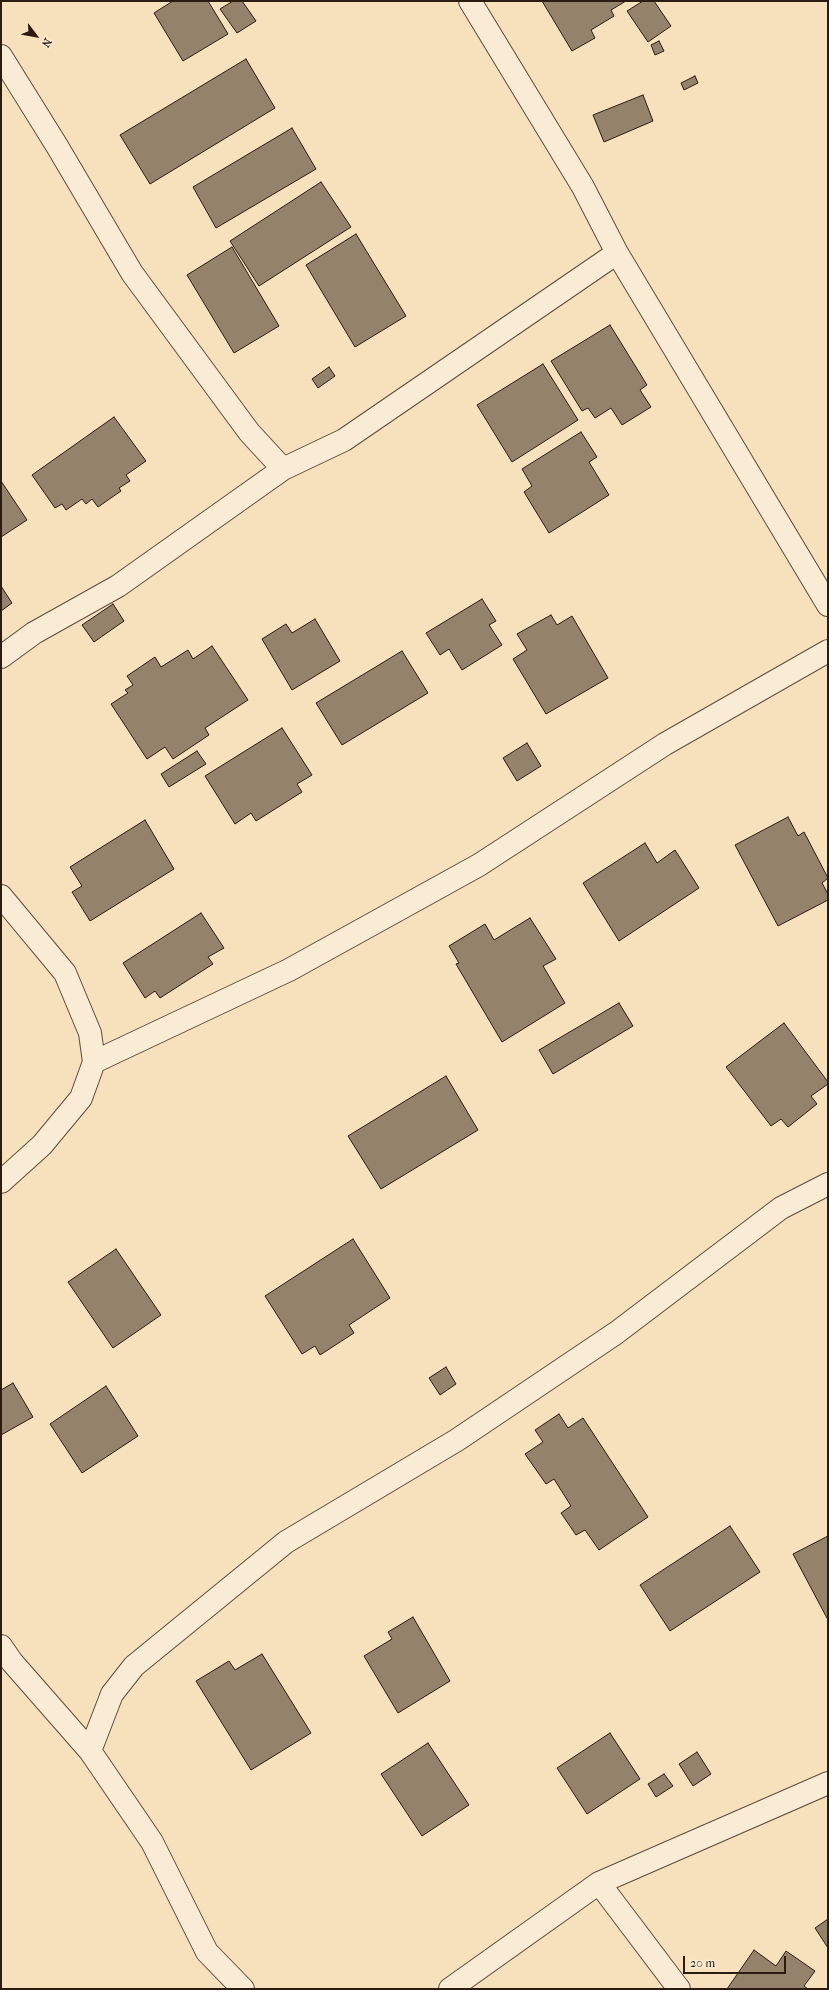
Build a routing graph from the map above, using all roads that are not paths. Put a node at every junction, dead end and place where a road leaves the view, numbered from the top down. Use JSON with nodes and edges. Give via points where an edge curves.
{"nodes":[{"id":1,"x":470,"y":1,"type":"edge"},
{"id":2,"x":1,"y":56,"type":"edge"},
{"id":3,"x":617,"y":253,"type":"junction"},
{"id":4,"x":283,"y":469,"type":"junction"},
{"id":5,"x":828,"y":605,"type":"edge"},
{"id":6,"x":828,"y":651,"type":"edge"},
{"id":7,"x":1,"y":657,"type":"edge"},
{"id":8,"x":1,"y":896,"type":"edge"},
{"id":9,"x":94,"y":1062,"type":"junction"},
{"id":10,"x":1,"y":1182,"type":"edge"},
{"id":11,"x":828,"y":1184,"type":"edge"},
{"id":12,"x":1,"y":1646,"type":"edge"},
{"id":13,"x":90,"y":1751,"type":"junction"},
{"id":14,"x":828,"y":1783,"type":"edge"},
{"id":15,"x":599,"y":1883,"type":"junction"},
{"id":16,"x":243,"y":1989,"type":"edge"},
{"id":17,"x":450,"y":1989,"type":"edge"},
{"id":18,"x":679,"y":1989,"type":"edge"}],
"edges":[{"from":1,"to":3,"type":"street","via":[[583,187]]},
{"from":2,"to":4,"type":"street","via":[[132,273],[249,432]]},
{"from":3,"to":4,"type":"street","via":[[344,440]]},
{"from":3,"to":5,"type":"street"},
{"from":4,"to":7,"type":"street","via":[[118,586],[34,633]]},
{"from":6,"to":9,"type":"street","via":[[665,744],[472,869],[289,970]]},
{"from":8,"to":9,"type":"street","via":[[65,973],[90,1033]]},
{"from":9,"to":10,"type":"street","via":[[81,1098],[42,1145]]},
{"from":11,"to":13,"type":"street","via":[[780,1208],[616,1333],[457,1440],[286,1542],[134,1666],[112,1694]]},
{"from":12,"to":13,"type":"street"},
{"from":13,"to":16,"type":"street","via":[[152,1842],[207,1952]]},
{"from":14,"to":15,"type":"street"},
{"from":15,"to":17,"type":"street"},
{"from":15,"to":18,"type":"street"}]}
